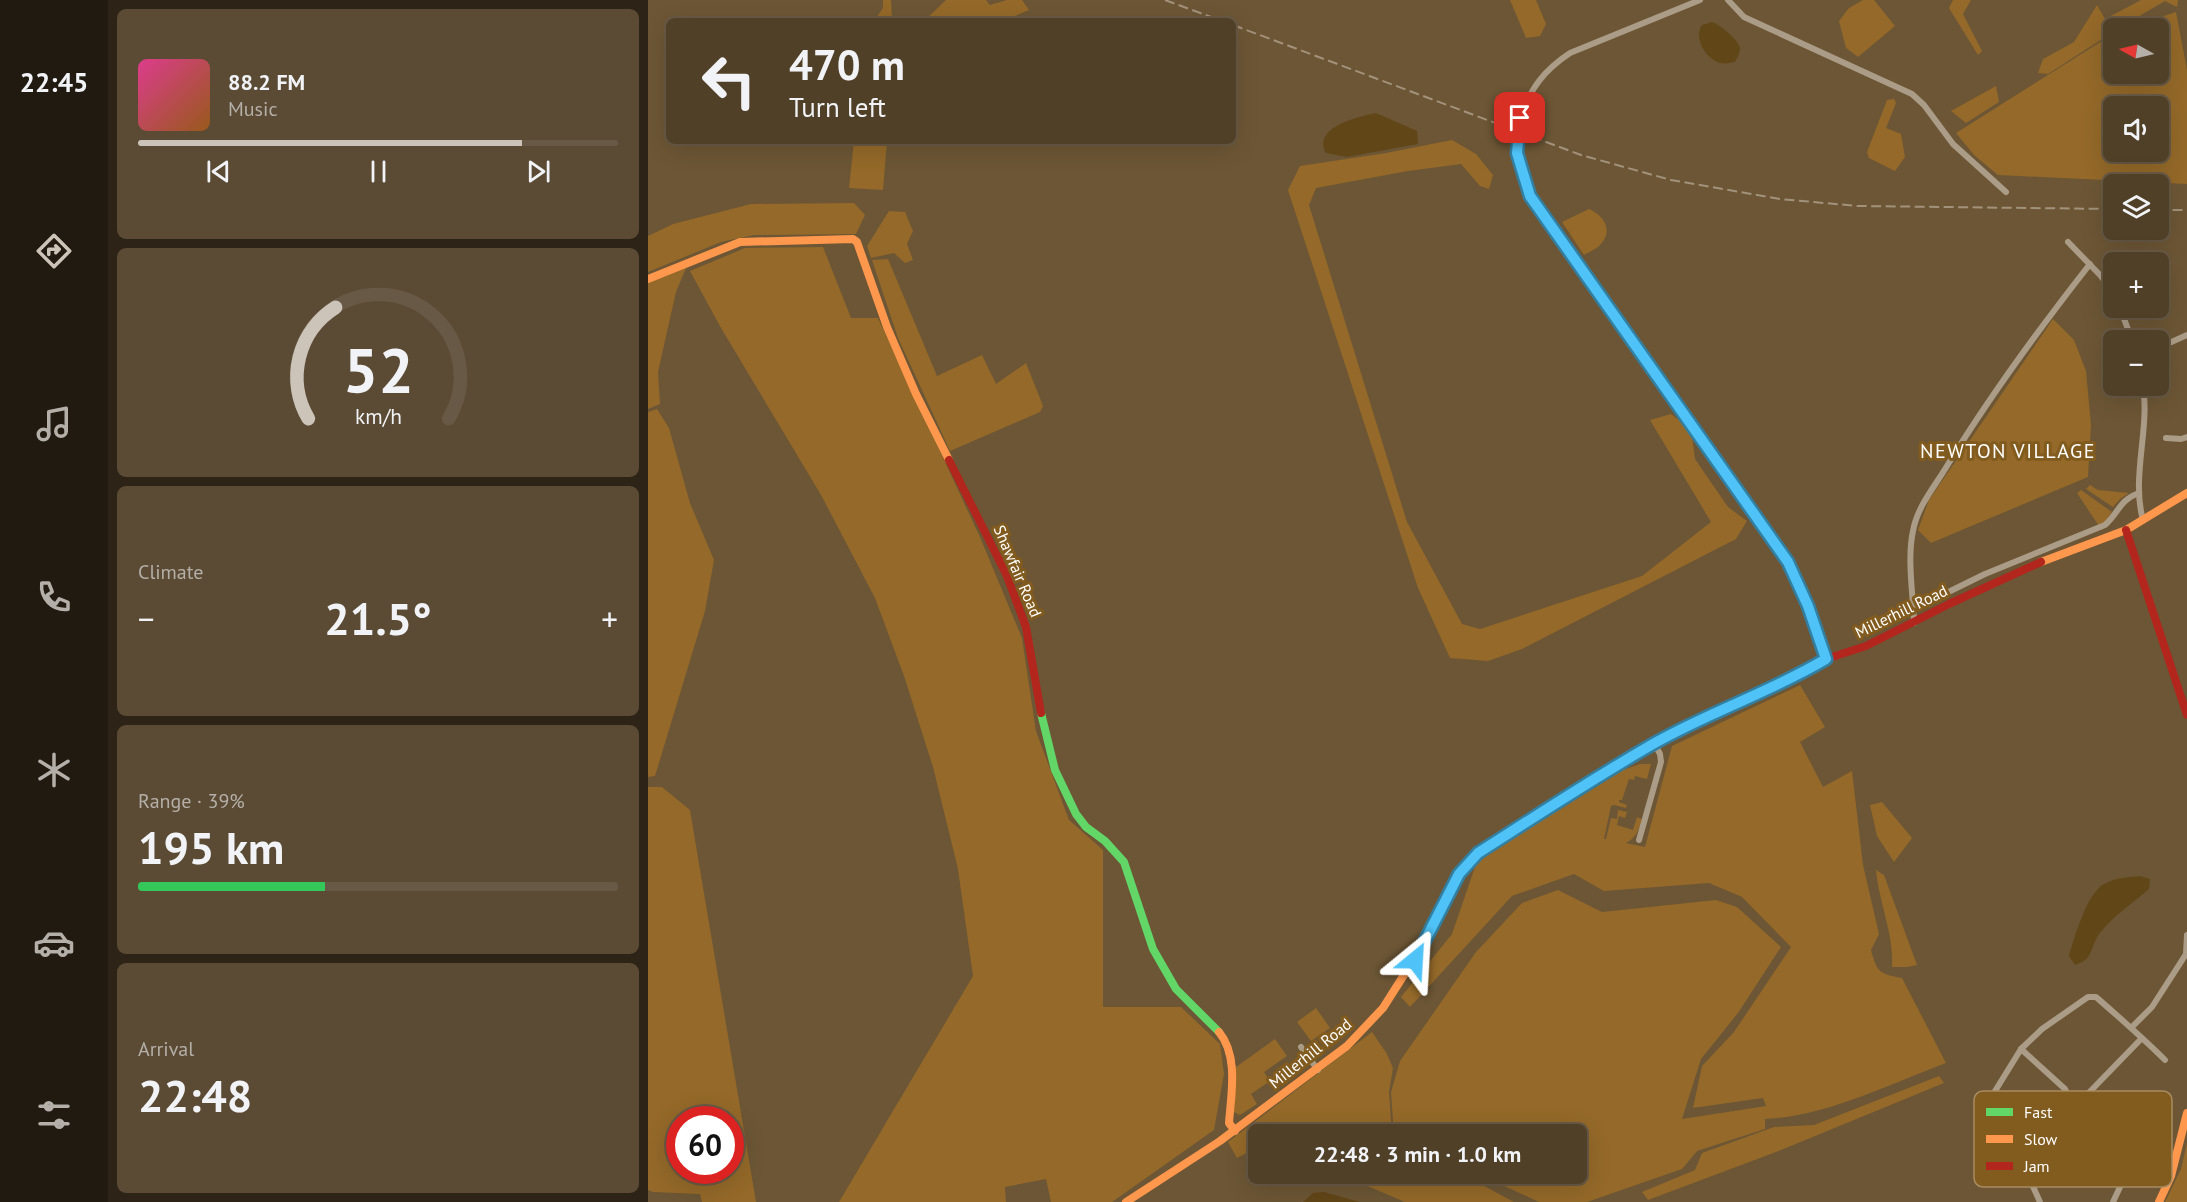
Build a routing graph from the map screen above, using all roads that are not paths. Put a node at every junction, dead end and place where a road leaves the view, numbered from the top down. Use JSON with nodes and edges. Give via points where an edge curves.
{"nodes":[{"id":1,"x":1700,"y":0,"type":"edge"},
{"id":2,"x":1728,"y":0,"type":"edge"},
{"id":3,"x":2006,"y":192,"type":"dead end"},
{"id":4,"x":2068,"y":242,"type":"dead end"},
{"id":5,"x":2090,"y":264,"type":"junction"},
{"id":6,"x":648,"y":279,"type":"edge"},
{"id":7,"x":2103,"y":280,"type":"edge"},
{"id":8,"x":2187,"y":335,"type":"edge"},
{"id":9,"x":2169,"y":343,"type":"edge"},
{"id":10,"x":2143,"y":396,"type":"edge"},
{"id":11,"x":2187,"y":437,"type":"edge"},
{"id":12,"x":2166,"y":438,"type":"dead end"},
{"id":13,"x":2139,"y":493,"type":"junction"},
{"id":14,"x":2187,"y":493,"type":"edge"},
{"id":15,"x":2143,"y":520,"type":"junction"},
{"id":16,"x":2126,"y":530,"type":"junction"},
{"id":17,"x":1914,"y":606,"type":"junction"},
{"id":18,"x":1914,"y":623,"type":"junction"},
{"id":19,"x":1826,"y":659,"type":"junction"},
{"id":20,"x":2187,"y":715,"type":"edge"},
{"id":21,"x":1654,"y":743,"type":"junction"},
{"id":22,"x":1639,"y":840,"type":"dead end"},
{"id":23,"x":2187,"y":935,"type":"edge"},
{"id":24,"x":2187,"y":951,"type":"edge"},
{"id":25,"x":2132,"y":1027,"type":"junction"},
{"id":26,"x":2141,"y":1040,"type":"junction"},
{"id":27,"x":1301,"y":1047,"type":"dead end"},
{"id":28,"x":2021,"y":1049,"type":"junction"},
{"id":29,"x":2165,"y":1060,"type":"dead end"},
{"id":30,"x":1318,"y":1070,"type":"junction"},
{"id":31,"x":1995,"y":1091,"type":"edge"},
{"id":32,"x":2066,"y":1091,"type":"edge"},
{"id":33,"x":2091,"y":1091,"type":"edge"},
{"id":34,"x":2187,"y":1113,"type":"edge"},
{"id":35,"x":1234,"y":1131,"type":"junction"},
{"id":36,"x":2172,"y":1163,"type":"edge"},
{"id":37,"x":2175,"y":1164,"type":"junction"},
{"id":38,"x":2172,"y":1171,"type":"edge"},
{"id":39,"x":2033,"y":1187,"type":"edge"},
{"id":40,"x":2120,"y":1187,"type":"edge"},
{"id":41,"x":2165,"y":1187,"type":"edge"},
{"id":42,"x":1126,"y":1202,"type":"edge"},
{"id":43,"x":2040,"y":1202,"type":"edge"},
{"id":44,"x":2113,"y":1202,"type":"edge"},
{"id":45,"x":2159,"y":1202,"type":"edge"}],
"edges":[{"from":1,"to":19,"type":"street","bridge":true,"via":[[1570,53],[1553,64],[1537,82],[1520,118],[1517,153],[1530,196],[1788,562]]},
{"from":2,"to":3,"type":"street","via":[[1744,17],[1912,94],[1953,144]]},
{"from":4,"to":5,"type":"street"},
{"from":5,"to":7,"type":"street"},
{"from":5,"to":17,"type":"street","via":[[2007,375],[1920,510],[1911,542]]},
{"from":6,"to":35,"type":"street","name":"Shawfair Road","via":[[740,242],[857,242],[916,394],[1011,586],[1026,627],[1041,713],[1055,770],[1066,796],[1086,826],[1124,862],[1153,949],[1170,981],[1223,1037],[1232,1074],[1229,1123]]},
{"from":8,"to":9,"type":"street"},
{"from":10,"to":13,"type":"street"},
{"from":11,"to":12,"type":"street"},
{"from":13,"to":15,"type":"street"},
{"from":13,"to":17,"type":"street","via":[[2122,502],[2105,525]]},
{"from":14,"to":15,"type":"street","name":"Millerhill Road"},
{"from":15,"to":16,"type":"street","name":"Millerhill Road"},
{"from":16,"to":18,"type":"street","name":"Millerhill Road","via":[[2032,565]]},
{"from":16,"to":20,"type":"street"},
{"from":17,"to":18,"type":"street"},
{"from":18,"to":19,"type":"street","name":"Millerhill Road","via":[[1866,646]]},
{"from":19,"to":21,"type":"street","name":"Millerhill Road"},
{"from":21,"to":22,"type":"street","via":[[1661,762]]},
{"from":21,"to":30,"type":"street","name":"Millerhill Road","via":[[1478,853],[1459,874],[1415,960],[1383,1008]]},
{"from":23,"to":24,"type":"street"},
{"from":24,"to":25,"type":"street","via":[[2152,1007]]},
{"from":25,"to":26,"type":"street"},
{"from":25,"to":28,"type":"street","via":[[2096,997],[2088,997]]},
{"from":26,"to":29,"type":"street"},
{"from":26,"to":33,"type":"street"},
{"from":27,"to":30,"type":"street"},
{"from":28,"to":31,"type":"street"},
{"from":28,"to":32,"type":"street"},
{"from":30,"to":35,"type":"street","name":"Millerhill Road"},
{"from":34,"to":37,"type":"street"},
{"from":35,"to":42,"type":"street","name":"Millerhill Road"},
{"from":36,"to":37,"type":"street"},
{"from":37,"to":38,"type":"street"},
{"from":39,"to":43,"type":"street"},
{"from":40,"to":44,"type":"street"},
{"from":41,"to":45,"type":"street"}]}
